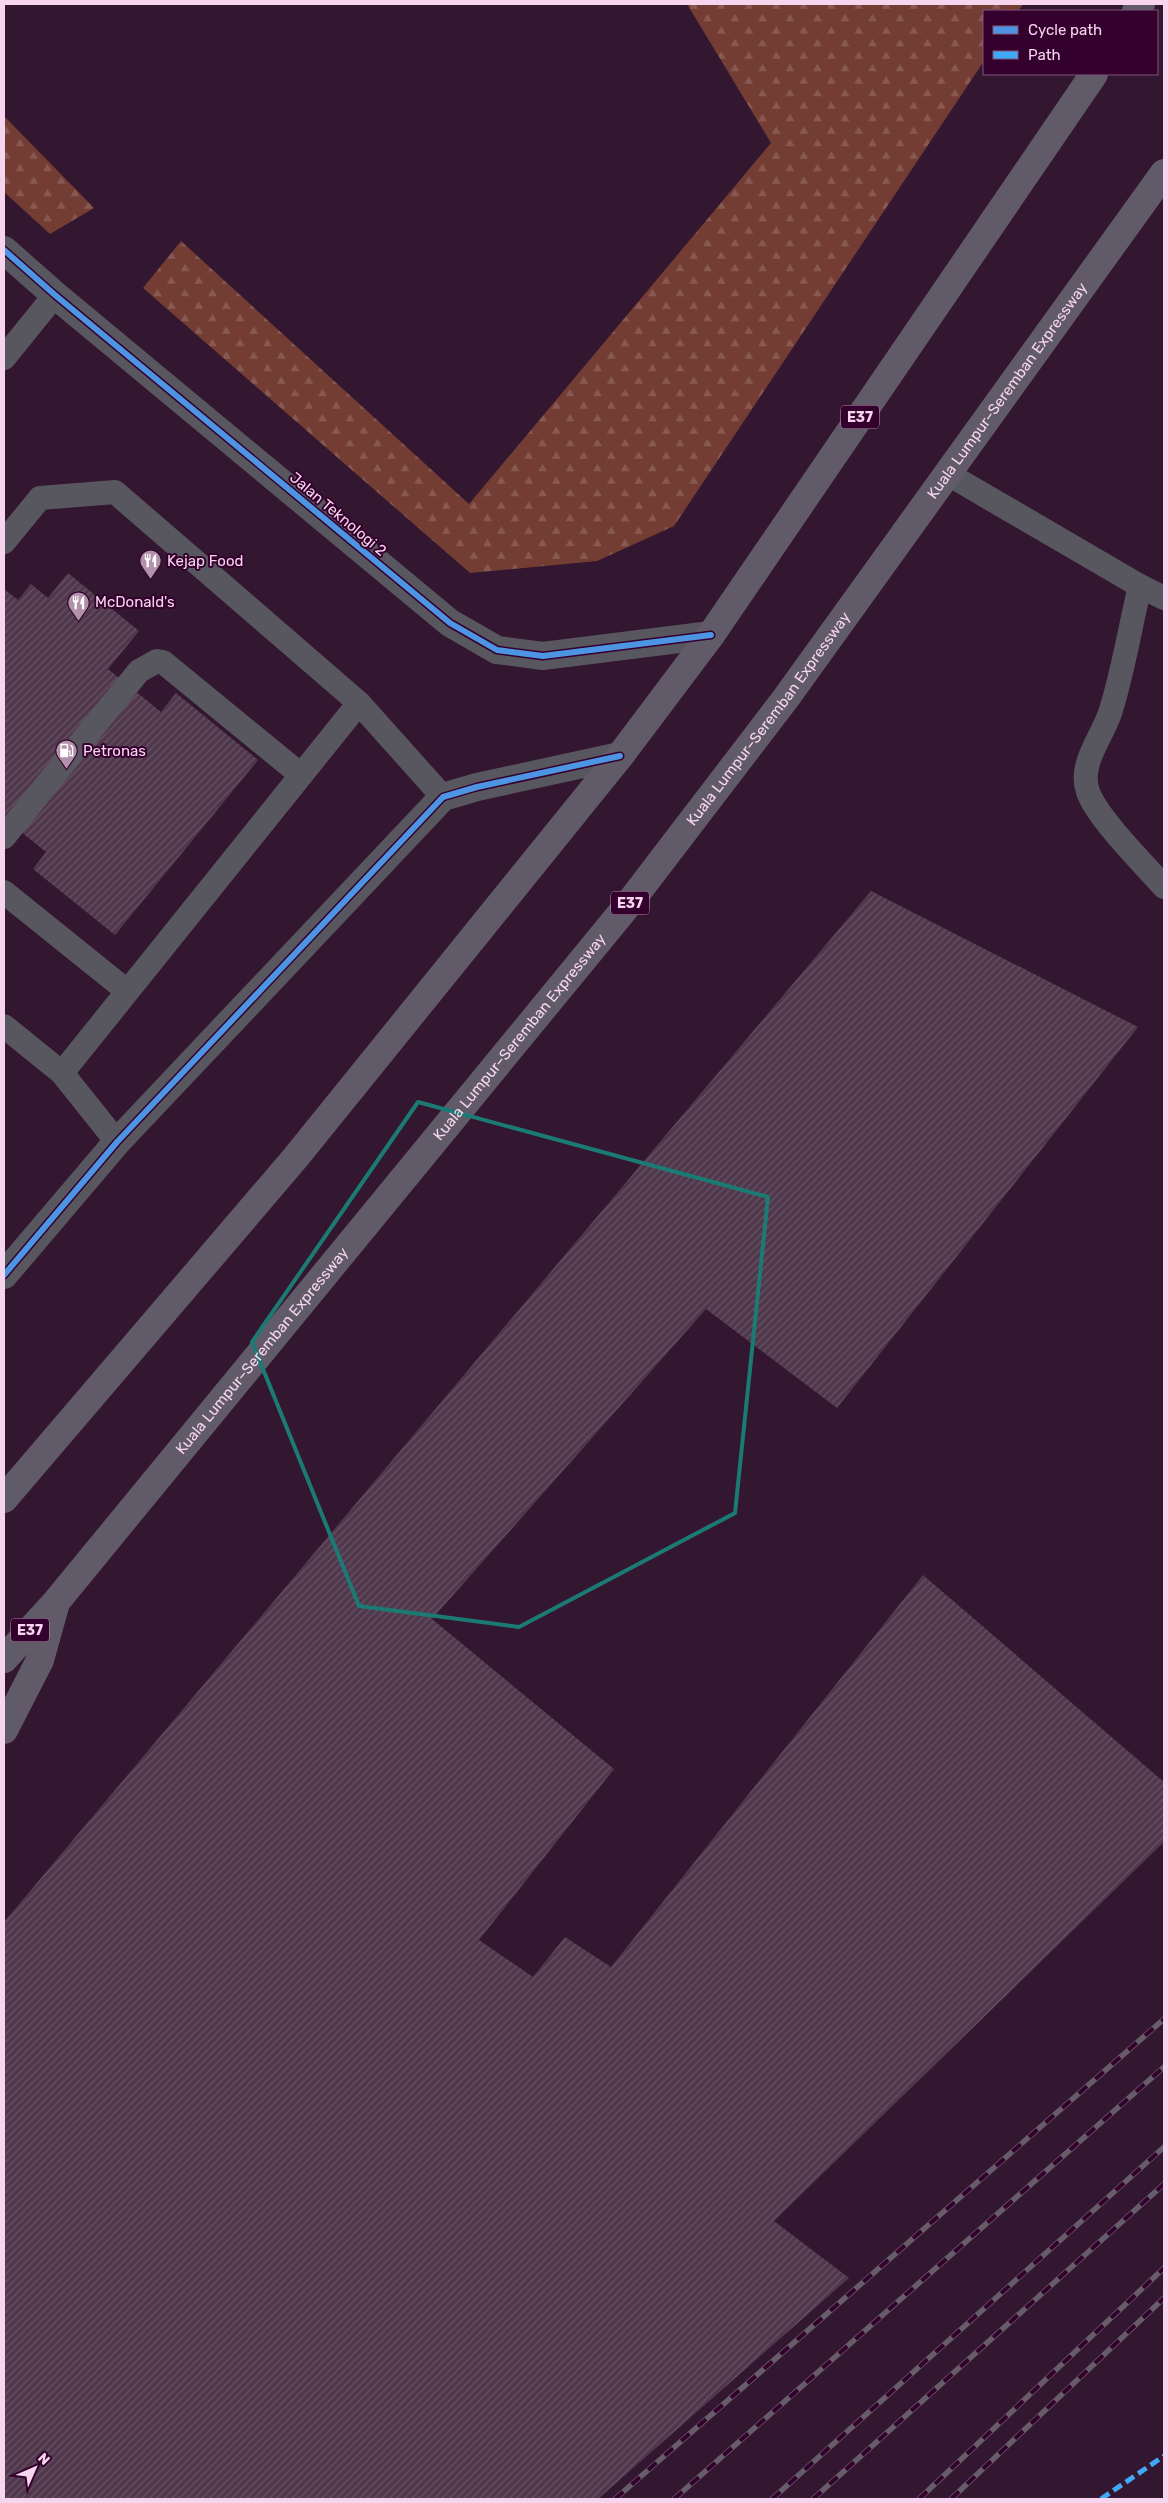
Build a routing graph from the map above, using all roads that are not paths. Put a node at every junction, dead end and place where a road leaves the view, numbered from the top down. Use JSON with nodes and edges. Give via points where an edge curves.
{"nodes":[{"id":1,"x":1093,"y":75,"type":"edge"},
{"id":2,"x":1164,"y":173,"type":"edge"},
{"id":3,"x":4,"y":250,"type":"edge"},
{"id":4,"x":55,"y":295,"type":"junction"},
{"id":5,"x":4,"y":358,"type":"edge"},
{"id":6,"x":948,"y":474,"type":"junction"},
{"id":7,"x":4,"y":542,"type":"edge"},
{"id":8,"x":1140,"y":586,"type":"junction"},
{"id":9,"x":1164,"y":598,"type":"edge"},
{"id":10,"x":711,"y":635,"type":"junction"},
{"id":11,"x":359,"y":703,"type":"junction"},
{"id":12,"x":620,"y":756,"type":"junction"},
{"id":13,"x":301,"y":775,"type":"junction"},
{"id":14,"x":443,"y":797,"type":"junction"},
{"id":15,"x":4,"y":837,"type":"edge"},
{"id":16,"x":1164,"y":887,"type":"edge"},
{"id":17,"x":4,"y":892,"type":"edge"},
{"id":18,"x":127,"y":991,"type":"junction"},
{"id":19,"x":4,"y":1026,"type":"edge"},
{"id":20,"x":62,"y":1073,"type":"junction"},
{"id":21,"x":117,"y":1142,"type":"junction"},
{"id":22,"x":7,"y":1266,"type":"edge"},
{"id":23,"x":4,"y":1499,"type":"edge"},
{"id":24,"x":56,"y":1602,"type":"junction"},
{"id":25,"x":4,"y":1659,"type":"edge"},
{"id":26,"x":4,"y":1730,"type":"edge"}],
"edges":[{"from":1,"to":10,"type":"highway","number":"E37"},
{"from":2,"to":6,"type":"highway","name":"Kuala Lumpur–Seremban Expressway","number":"E37"},
{"from":3,"to":4,"type":"street","name":"Jalan Teknologi 2"},
{"from":4,"to":5,"type":"lane"},
{"from":4,"to":10,"type":"street","name":"Jalan Teknologi 2","via":[[450,623],[498,650],[543,656]]},
{"from":6,"to":8,"type":"lane"},
{"from":6,"to":24,"type":"highway","name":"Kuala Lumpur–Seremban Expressway","number":"E37","via":[[786,698],[627,906]]},
{"from":7,"to":11,"type":"lane","via":[[40,498],[115,492]]},
{"from":8,"to":9,"type":"lane"},
{"from":8,"to":16,"type":"lane","via":[[1110,713],[1088,763],[1085,778],[1087,790],[1101,814]]},
{"from":10,"to":12,"type":"highway","number":"E37"},
{"from":11,"to":13,"type":"lane"},
{"from":11,"to":14,"type":"lane"},
{"from":12,"to":14,"type":"street"},
{"from":12,"to":23,"type":"highway","number":"E37","via":[[296,1157]]},
{"from":13,"to":15,"type":"lane","via":[[163,662],[157,661],[139,670]]},
{"from":13,"to":18,"type":"lane"},
{"from":14,"to":21,"type":"street"},
{"from":17,"to":18,"type":"lane"},
{"from":18,"to":20,"type":"lane"},
{"from":19,"to":20,"type":"lane"},
{"from":20,"to":21,"type":"lane"},
{"from":21,"to":22,"type":"street"},
{"from":24,"to":25,"type":"highway","name":"Kuala Lumpur–Seremban Expressway","number":"E37"},
{"from":24,"to":26,"type":"highway","via":[[40,1660]]}]}
